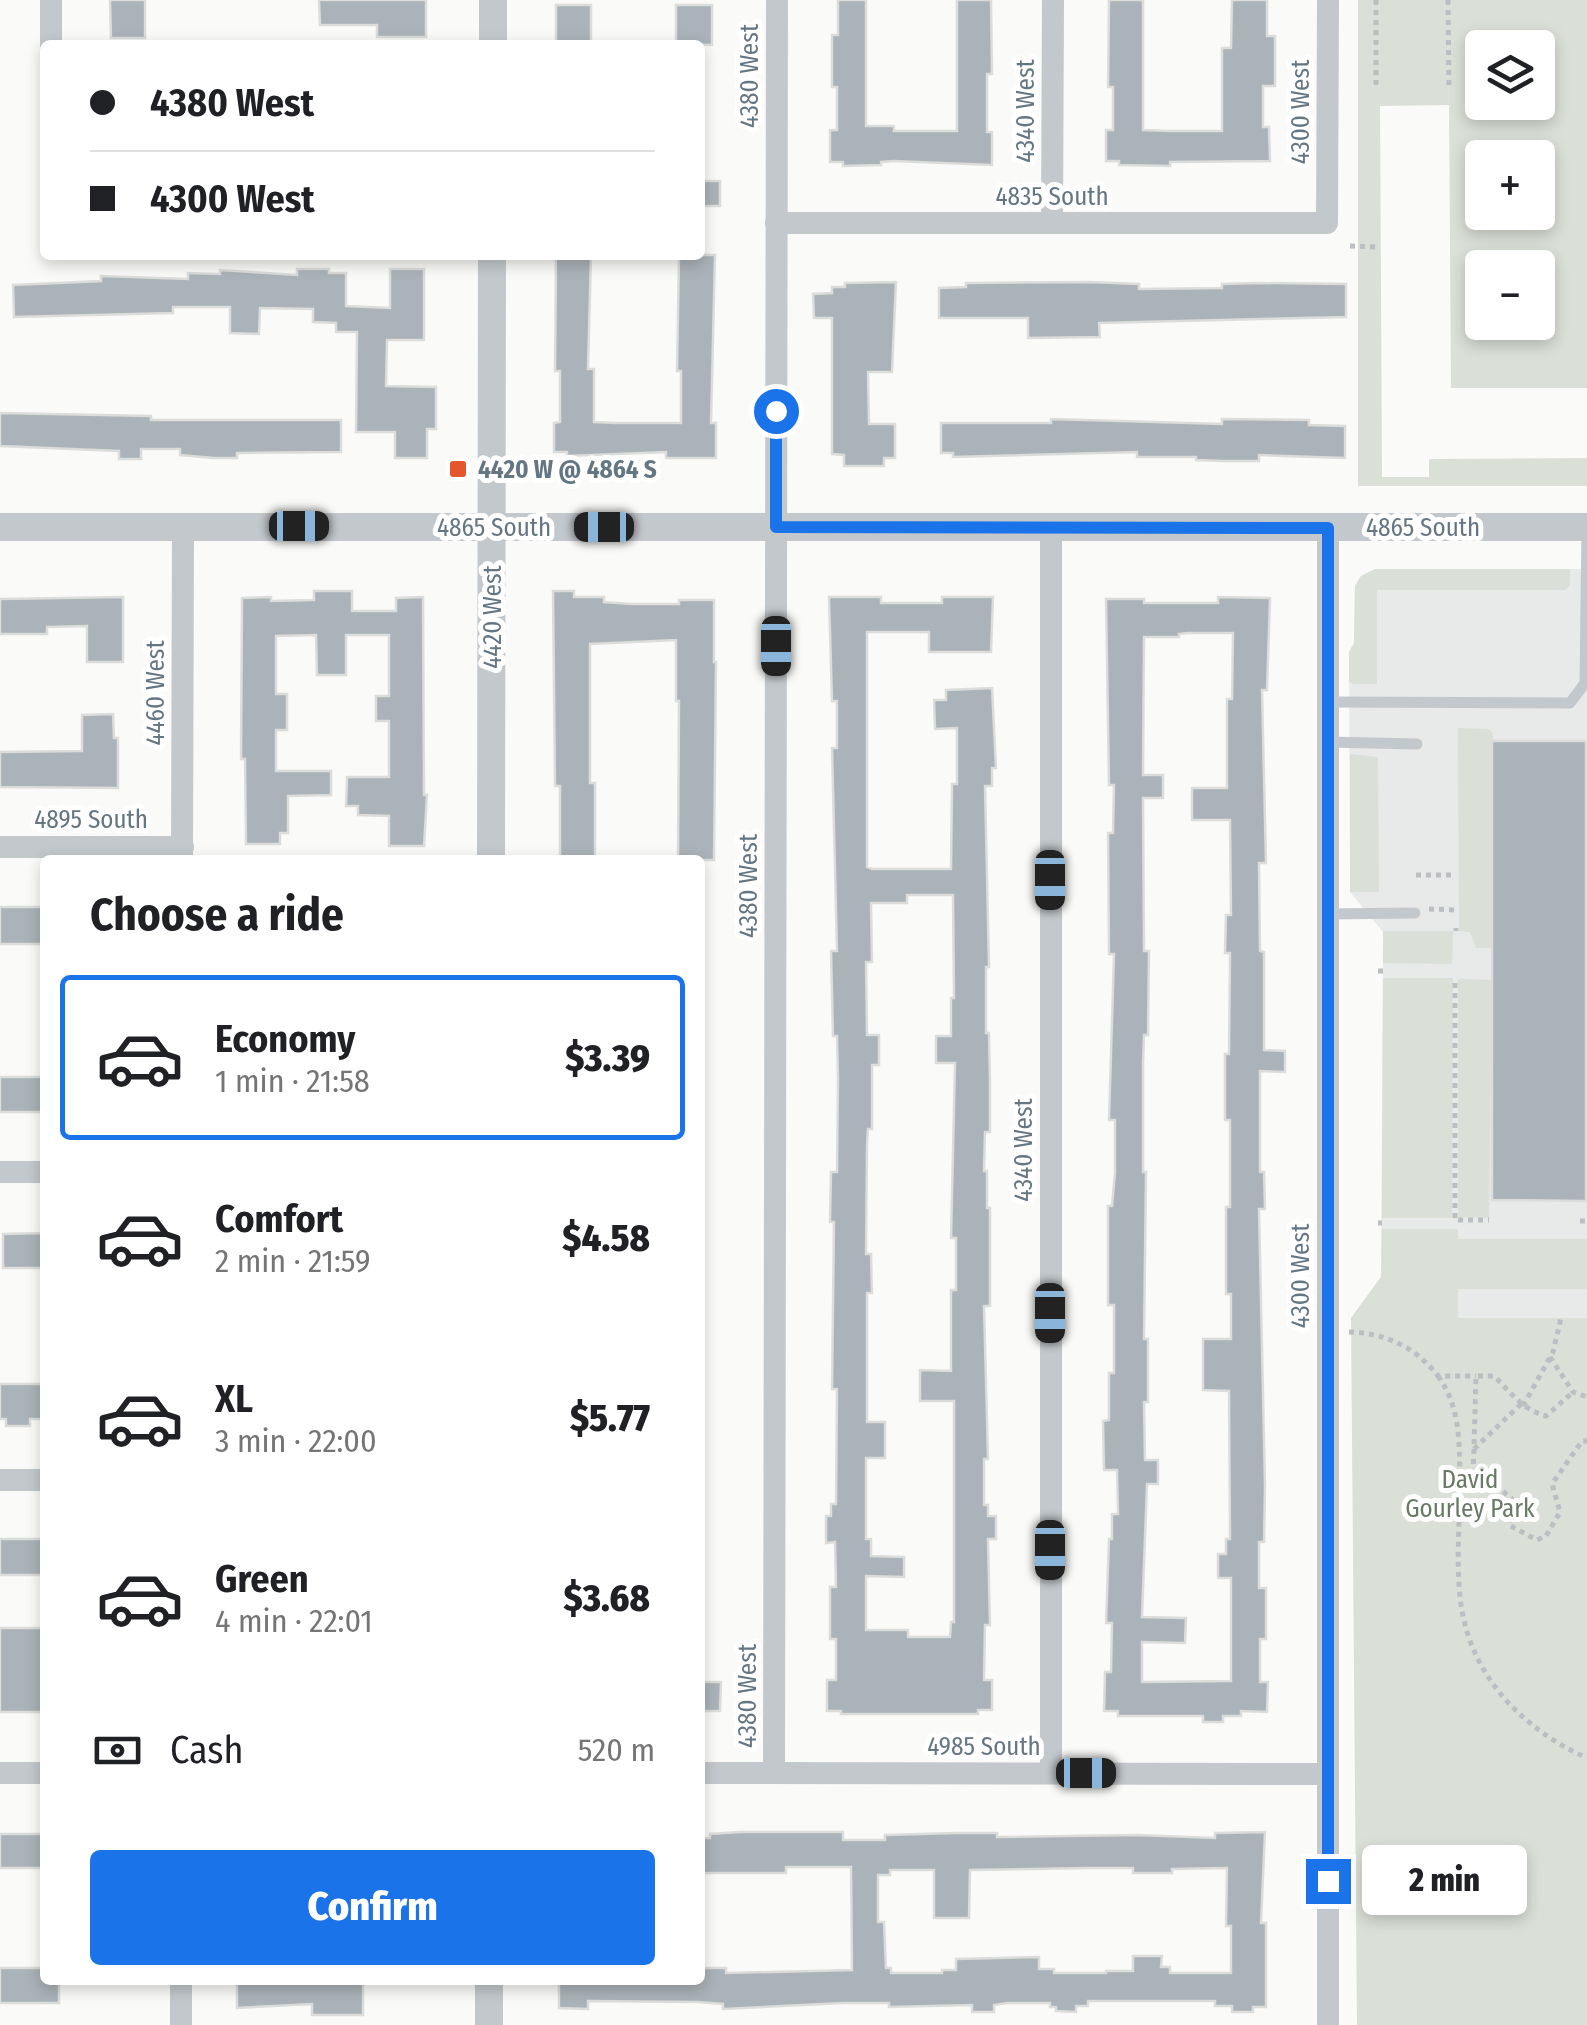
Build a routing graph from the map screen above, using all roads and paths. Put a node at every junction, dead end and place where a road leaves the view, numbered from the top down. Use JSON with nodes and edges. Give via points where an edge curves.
{"nodes":[{"id":1,"x":51,"y":0,"type":"edge"},
{"id":2,"x":492,"y":0,"type":"edge"},
{"id":3,"x":777,"y":0,"type":"edge"},
{"id":4,"x":1052,"y":0,"type":"edge"},
{"id":5,"x":1328,"y":0,"type":"edge"},
{"id":6,"x":1376,"y":0,"type":"edge"},
{"id":7,"x":1448,"y":0,"type":"edge"},
{"id":8,"x":51,"y":40,"type":"edge"},
{"id":9,"x":492,"y":40,"type":"edge"},
{"id":10,"x":1376,"y":88,"type":"dead end"},
{"id":11,"x":1449,"y":88,"type":"dead end"},
{"id":12,"x":776,"y":223,"type":"junction"},
{"id":13,"x":1052,"y":223,"type":"junction"},
{"id":14,"x":1327,"y":224,"type":"joint"},
{"id":15,"x":1350,"y":246,"type":"dead end"},
{"id":16,"x":1376,"y":247,"type":"dead end"},
{"id":17,"x":492,"y":260,"type":"edge"},
{"id":18,"x":0,"y":526,"type":"edge"},
{"id":19,"x":183,"y":526,"type":"junction"},
{"id":20,"x":492,"y":526,"type":"junction"},
{"id":21,"x":1050,"y":526,"type":"junction"},
{"id":22,"x":776,"y":527,"type":"junction"},
{"id":23,"x":1328,"y":528,"type":"junction"},
{"id":24,"x":1587,"y":528,"type":"edge"},
{"id":25,"x":1328,"y":702,"type":"junction"},
{"id":26,"x":1328,"y":742,"type":"junction"},
{"id":27,"x":1417,"y":744,"type":"dead end"},
{"id":28,"x":0,"y":846,"type":"edge"},
{"id":29,"x":182,"y":854,"type":"edge"},
{"id":30,"x":492,"y":855,"type":"edge"},
{"id":31,"x":1416,"y":876,"type":"dead end"},
{"id":32,"x":1455,"y":876,"type":"dead end"},
{"id":33,"x":1456,"y":910,"type":"dead end"},
{"id":34,"x":1415,"y":911,"type":"joint"},
{"id":35,"x":1328,"y":914,"type":"junction"},
{"id":36,"x":1455,"y":978,"type":"dead end"},
{"id":37,"x":0,"y":1172,"type":"edge"},
{"id":38,"x":40,"y":1172,"type":"edge"},
{"id":39,"x":1489,"y":1220,"type":"dead end"},
{"id":40,"x":1562,"y":1318,"type":"dead end"},
{"id":41,"x":1348,"y":1332,"type":"dead end"},
{"id":42,"x":1550,"y":1358,"type":"junction"},
{"id":43,"x":1438,"y":1376,"type":"junction"},
{"id":44,"x":1476,"y":1376,"type":"junction"},
{"id":45,"x":1573,"y":1392,"type":"junction"},
{"id":46,"x":1587,"y":1397,"type":"edge"},
{"id":47,"x":1522,"y":1405,"type":"junction"},
{"id":48,"x":1587,"y":1441,"type":"edge"},
{"id":49,"x":1474,"y":1449,"type":"junction"},
{"id":50,"x":1460,"y":1474,"type":"junction"},
{"id":51,"x":1474,"y":1474,"type":"junction"},
{"id":52,"x":0,"y":1480,"type":"edge"},
{"id":53,"x":40,"y":1480,"type":"edge"},
{"id":54,"x":1587,"y":1758,"type":"edge"},
{"id":55,"x":0,"y":1773,"type":"edge"},
{"id":56,"x":40,"y":1773,"type":"edge"},
{"id":57,"x":705,"y":1773,"type":"edge"},
{"id":58,"x":774,"y":1773,"type":"junction"},
{"id":59,"x":1050,"y":1773,"type":"junction"},
{"id":60,"x":1328,"y":1774,"type":"junction"},
{"id":61,"x":180,"y":1985,"type":"edge"},
{"id":62,"x":490,"y":1985,"type":"edge"},
{"id":63,"x":180,"y":2025,"type":"edge"},
{"id":64,"x":489,"y":2025,"type":"edge"},
{"id":65,"x":1328,"y":2025,"type":"edge"}],
"edges":[{"from":1,"to":8,"type":"street"},
{"from":2,"to":9,"type":"street"},
{"from":3,"to":12,"type":"street","name":"4380 West"},
{"from":4,"to":13,"type":"street","name":"4340 West"},
{"from":5,"to":14,"type":"street","name":"4300 West"},
{"from":6,"to":10,"type":"path"},
{"from":7,"to":11,"type":"path"},
{"from":12,"to":13,"type":"street","name":"4835 South"},
{"from":12,"to":22,"type":"street","name":"4380 West"},
{"from":13,"to":14,"type":"street","name":"4835 South"},
{"from":15,"to":16,"type":"path"},
{"from":17,"to":20,"type":"street","name":"4420 West"},
{"from":18,"to":19,"type":"street","name":"4865 South"},
{"from":19,"to":20,"type":"street","name":"4865 South"},
{"from":19,"to":29,"type":"street","name":"4460 West"},
{"from":20,"to":22,"type":"street","name":"4865 South"},
{"from":20,"to":30,"type":"street","name":"4420 West"},
{"from":21,"to":22,"type":"street","name":"4865 South"},
{"from":21,"to":23,"type":"street","name":"4865 South"},
{"from":21,"to":59,"type":"street","name":"4340 West"},
{"from":22,"to":58,"type":"street","name":"4380 West"},
{"from":23,"to":24,"type":"street","name":"4865 South"},
{"from":23,"to":25,"type":"street","name":"4300 West"},
{"from":24,"to":25,"type":"lane","via":[[1585,683],[1570,703]]},
{"from":25,"to":26,"type":"street","name":"4300 West"},
{"from":26,"to":27,"type":"lane"},
{"from":26,"to":35,"type":"street","name":"4300 West"},
{"from":28,"to":29,"type":"street","name":"4895 South"},
{"from":31,"to":32,"type":"path"},
{"from":33,"to":34,"type":"path"},
{"from":34,"to":35,"type":"lane"},
{"from":35,"to":60,"type":"street","name":"4300 West"},
{"from":36,"to":39,"type":"path","via":[[1457,1219]]},
{"from":37,"to":38,"type":"street"},
{"from":40,"to":42,"type":"path"},
{"from":41,"to":43,"type":"path","via":[[1397,1342]]},
{"from":42,"to":45,"type":"path"},
{"from":42,"to":47,"type":"path"},
{"from":43,"to":44,"type":"path"},
{"from":43,"to":50,"type":"path","via":[[1456,1410]]},
{"from":44,"to":47,"type":"path","via":[[1494,1376]]},
{"from":44,"to":49,"type":"path"},
{"from":45,"to":46,"type":"path"},
{"from":45,"to":47,"type":"path","via":[[1546,1416]]},
{"from":47,"to":49,"type":"path"},
{"from":48,"to":51,"type":"path","via":[[1552,1484],[1560,1512],[1542,1540],[1509,1525],[1512,1498]]},
{"from":49,"to":51,"type":"path"},
{"from":50,"to":51,"type":"path"},
{"from":50,"to":54,"type":"path","via":[[1460,1596],[1471,1643],[1522,1720]]},
{"from":52,"to":53,"type":"street"},
{"from":55,"to":56,"type":"street"},
{"from":57,"to":58,"type":"street","name":"4985 South"},
{"from":58,"to":59,"type":"street","name":"4985 South"},
{"from":59,"to":60,"type":"street","name":"4985 South"},
{"from":60,"to":65,"type":"street","name":"4300 West"},
{"from":61,"to":63,"type":"street"},
{"from":62,"to":64,"type":"street"}]}
